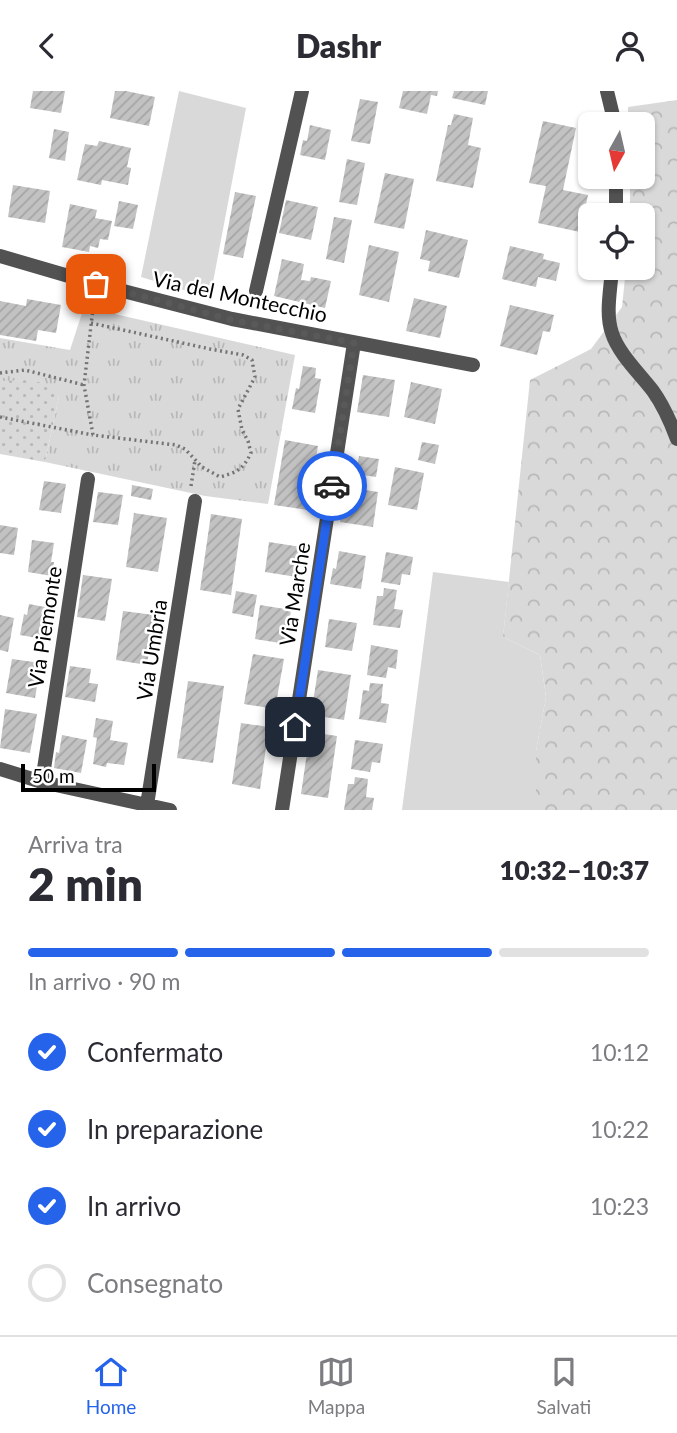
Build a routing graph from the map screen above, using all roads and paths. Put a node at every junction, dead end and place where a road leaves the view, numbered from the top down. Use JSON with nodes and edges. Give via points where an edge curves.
{"nodes":[{"id":1,"x":302,"y":91,"type":"edge"},
{"id":2,"x":607,"y":91,"type":"edge"},
{"id":3,"x":612,"y":112,"type":"edge"},
{"id":4,"x":0,"y":257,"type":"edge"},
{"id":5,"x":611,"y":280,"type":"edge"},
{"id":6,"x":96,"y":284,"type":"junction"},
{"id":7,"x":256,"y":291,"type":"dead end"},
{"id":8,"x":91,"y":323,"type":"junction"},
{"id":9,"x":354,"y":343,"type":"junction"},
{"id":10,"x":474,"y":365,"type":"dead end"},
{"id":11,"x":0,"y":373,"type":"edge"},
{"id":12,"x":84,"y":385,"type":"junction"},
{"id":13,"x":0,"y":417,"type":"edge"},
{"id":14,"x":93,"y":435,"type":"junction"},
{"id":15,"x":677,"y":439,"type":"edge"},
{"id":16,"x":195,"y":460,"type":"junction"},
{"id":17,"x":88,"y":479,"type":"dead end"},
{"id":18,"x":195,"y":501,"type":"joint"},
{"id":19,"x":0,"y":769,"type":"edge"},
{"id":20,"x":42,"y":782,"type":"junction"},
{"id":21,"x":147,"y":805,"type":"junction"},
{"id":22,"x":170,"y":810,"type":"edge"},
{"id":23,"x":282,"y":810,"type":"edge"}],
"edges":[{"from":1,"to":7,"type":"street"},
{"from":2,"to":3,"type":"street"},
{"from":4,"to":6,"type":"street","name":"Via del Montecchio"},
{"from":5,"to":15,"type":"street","via":[[612,333],[654,392]]},
{"from":6,"to":8,"type":"path"},
{"from":6,"to":9,"type":"street","name":"Via del Montecchio","via":[[232,320]]},
{"from":8,"to":12,"type":"path"},
{"from":8,"to":16,"type":"path","via":[[252,360],[255,377],[238,409],[251,453],[245,466],[220,477]]},
{"from":9,"to":10,"type":"street","name":"Via del Montecchio"},
{"from":9,"to":23,"type":"street","name":"Via Marche"},
{"from":11,"to":12,"type":"path","via":[[26,370]]},
{"from":12,"to":14,"type":"path"},
{"from":13,"to":14,"type":"path"},
{"from":14,"to":16,"type":"path","via":[[176,445]]},
{"from":16,"to":18,"type":"path","via":[[191,484]]},
{"from":17,"to":20,"type":"street","name":"Via Piemonte"},
{"from":18,"to":21,"type":"street","name":"Via Umbria"},
{"from":19,"to":20,"type":"street"},
{"from":20,"to":21,"type":"street"},
{"from":21,"to":22,"type":"street"}]}
